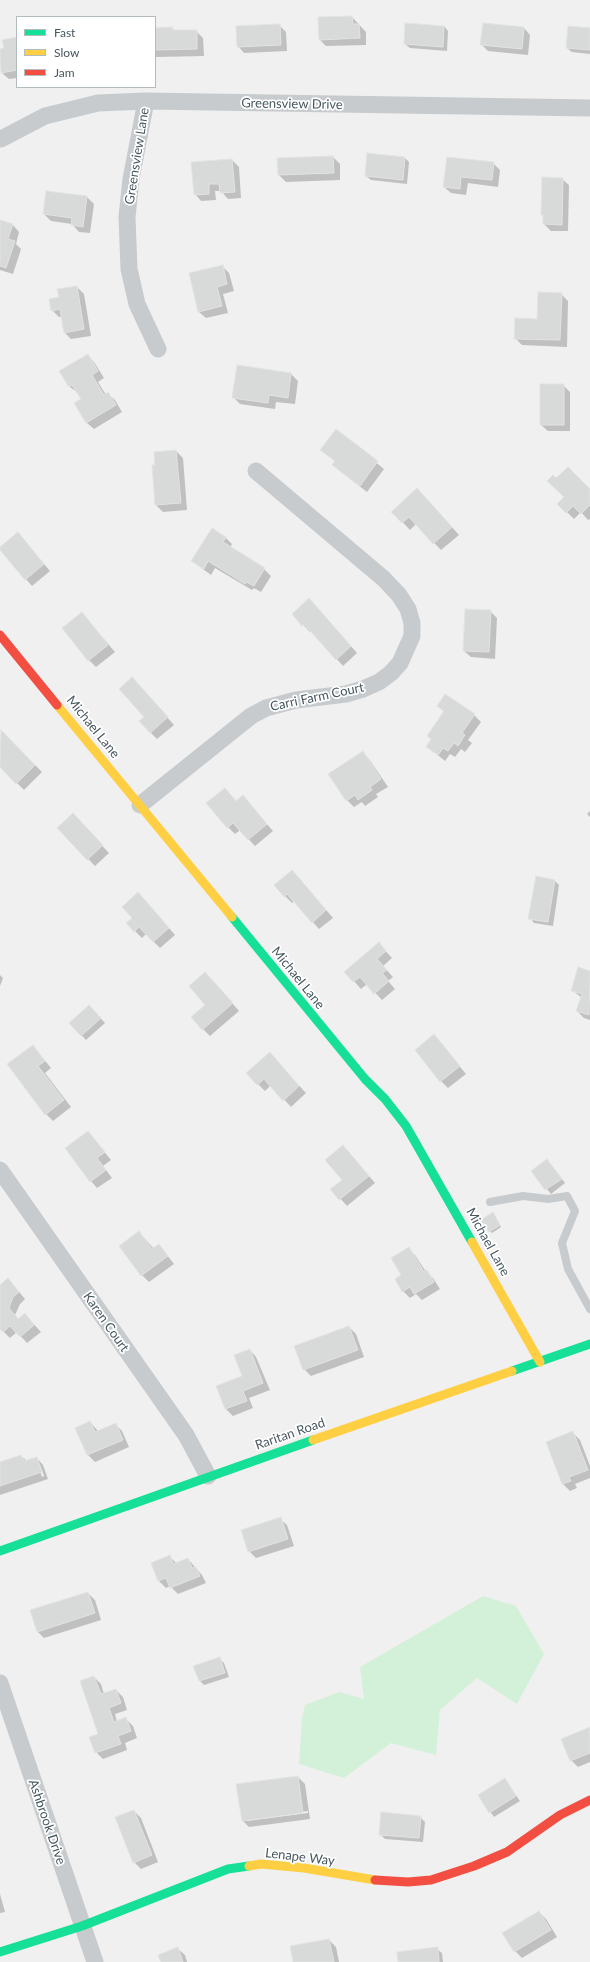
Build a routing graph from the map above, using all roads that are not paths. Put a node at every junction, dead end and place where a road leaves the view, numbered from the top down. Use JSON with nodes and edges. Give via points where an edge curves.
{"nodes":[{"id":1,"x":146,"y":101,"type":"junction"},
{"id":2,"x":590,"y":108,"type":"edge"},
{"id":3,"x":1,"y":139,"type":"dead end"},
{"id":4,"x":158,"y":349,"type":"dead end"},
{"id":5,"x":256,"y":472,"type":"dead end"},
{"id":6,"x":0,"y":635,"type":"edge"},
{"id":7,"x":140,"y":805,"type":"junction"},
{"id":8,"x":0,"y":1170,"type":"edge"},
{"id":9,"x":490,"y":1202,"type":"dead end"},
{"id":10,"x":590,"y":1309,"type":"edge"},
{"id":11,"x":590,"y":1344,"type":"edge"},
{"id":12,"x":540,"y":1362,"type":"junction"},
{"id":13,"x":208,"y":1476,"type":"junction"},
{"id":14,"x":0,"y":1551,"type":"edge"},
{"id":15,"x":0,"y":1683,"type":"edge"},
{"id":16,"x":590,"y":1800,"type":"edge"},
{"id":17,"x":82,"y":1926,"type":"junction"},
{"id":18,"x":0,"y":1952,"type":"edge"},
{"id":19,"x":95,"y":1962,"type":"edge"}],
"edges":[{"from":1,"to":2,"type":"street","name":"Greensview Drive"},
{"from":1,"to":3,"type":"street","name":"Greensview Drive","via":[[98,103],[45,116]]},
{"from":1,"to":4,"type":"street","name":"Greensview Lane","via":[[131,179],[127,217],[129,269],[137,304]]},
{"from":5,"to":7,"type":"street","name":"Carri Farm Court","via":[[384,579],[408,609],[412,636],[400,664],[379,682],[346,694],[289,701],[266,708],[251,716]]},
{"from":6,"to":7,"type":"street","name":"Michael Lane"},
{"from":7,"to":12,"type":"street","name":"Michael Lane","via":[[406,1126]]},
{"from":8,"to":13,"type":"street","name":"Karen Court","via":[[186,1435]]},
{"from":9,"to":10,"type":"lane","via":[[523,1196],[548,1199],[567,1196],[575,1212],[562,1243],[568,1269]]},
{"from":11,"to":12,"type":"street","name":"Raritan Road"},
{"from":12,"to":13,"type":"street","name":"Raritan Road"},
{"from":13,"to":14,"type":"street","name":"Raritan Road"},
{"from":15,"to":17,"type":"street","name":"Ashbrook Drive"},
{"from":16,"to":17,"type":"street","name":"Lenape Way","via":[[560,1815],[507,1852],[432,1880],[367,1880],[304,1868],[262,1864],[228,1869]]},
{"from":17,"to":18,"type":"street","name":"Lenape Way"},
{"from":17,"to":19,"type":"street","name":"Ashbrook Drive"}]}
